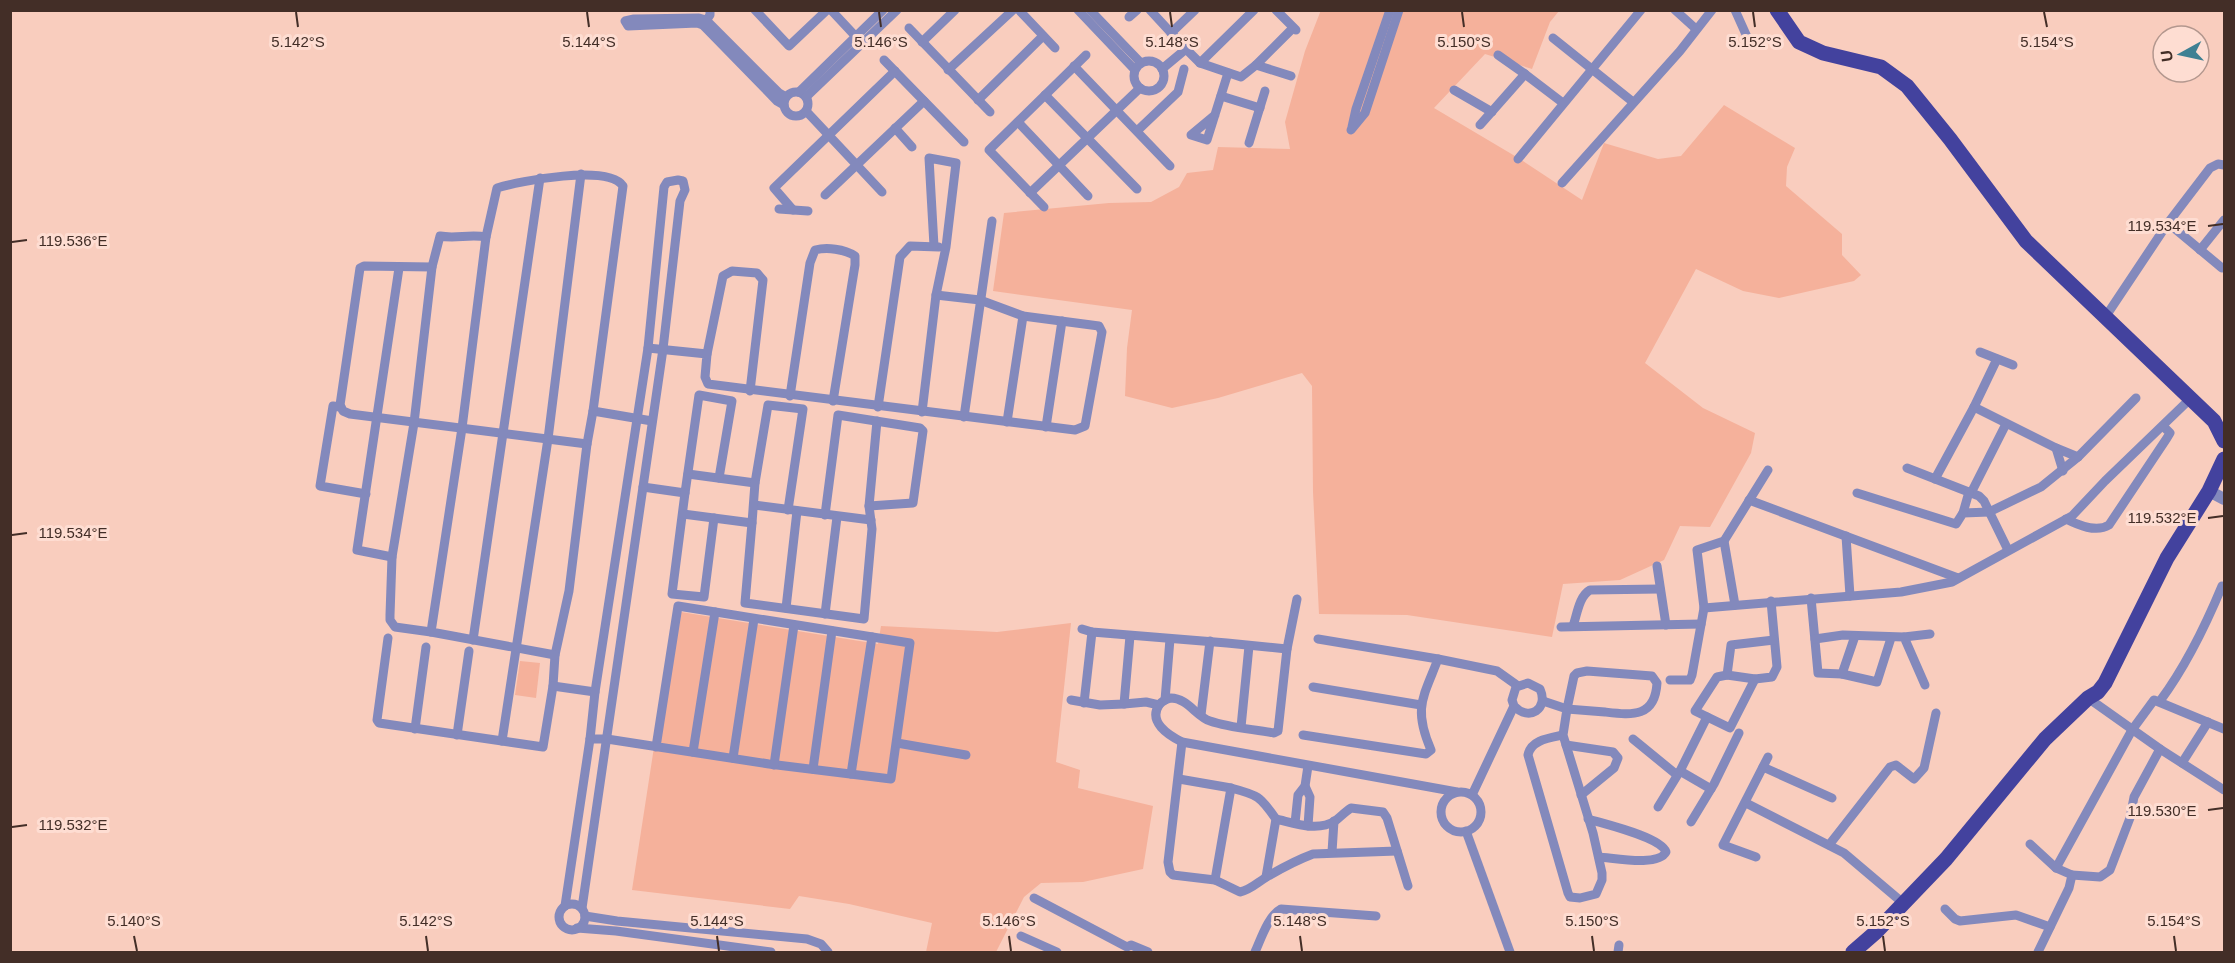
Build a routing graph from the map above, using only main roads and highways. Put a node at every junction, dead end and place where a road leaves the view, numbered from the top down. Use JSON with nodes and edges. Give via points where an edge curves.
{"nodes":[{"id":1,"x":1776,"y":10,"type":"edge"},
{"id":2,"x":2224,"y":441,"type":"edge"},
{"id":3,"x":2224,"y":459,"type":"edge"},
{"id":4,"x":1853,"y":952,"type":"edge"}],
"edges":[{"from":1,"to":2,"type":"main road","via":[[1799,42],[1881,67],[1906,86],[2026,241],[2214,421]]},
{"from":3,"to":4,"type":"main road","via":[[2210,491],[2167,558],[2098,692],[2045,739],[1946,859]]}]}
